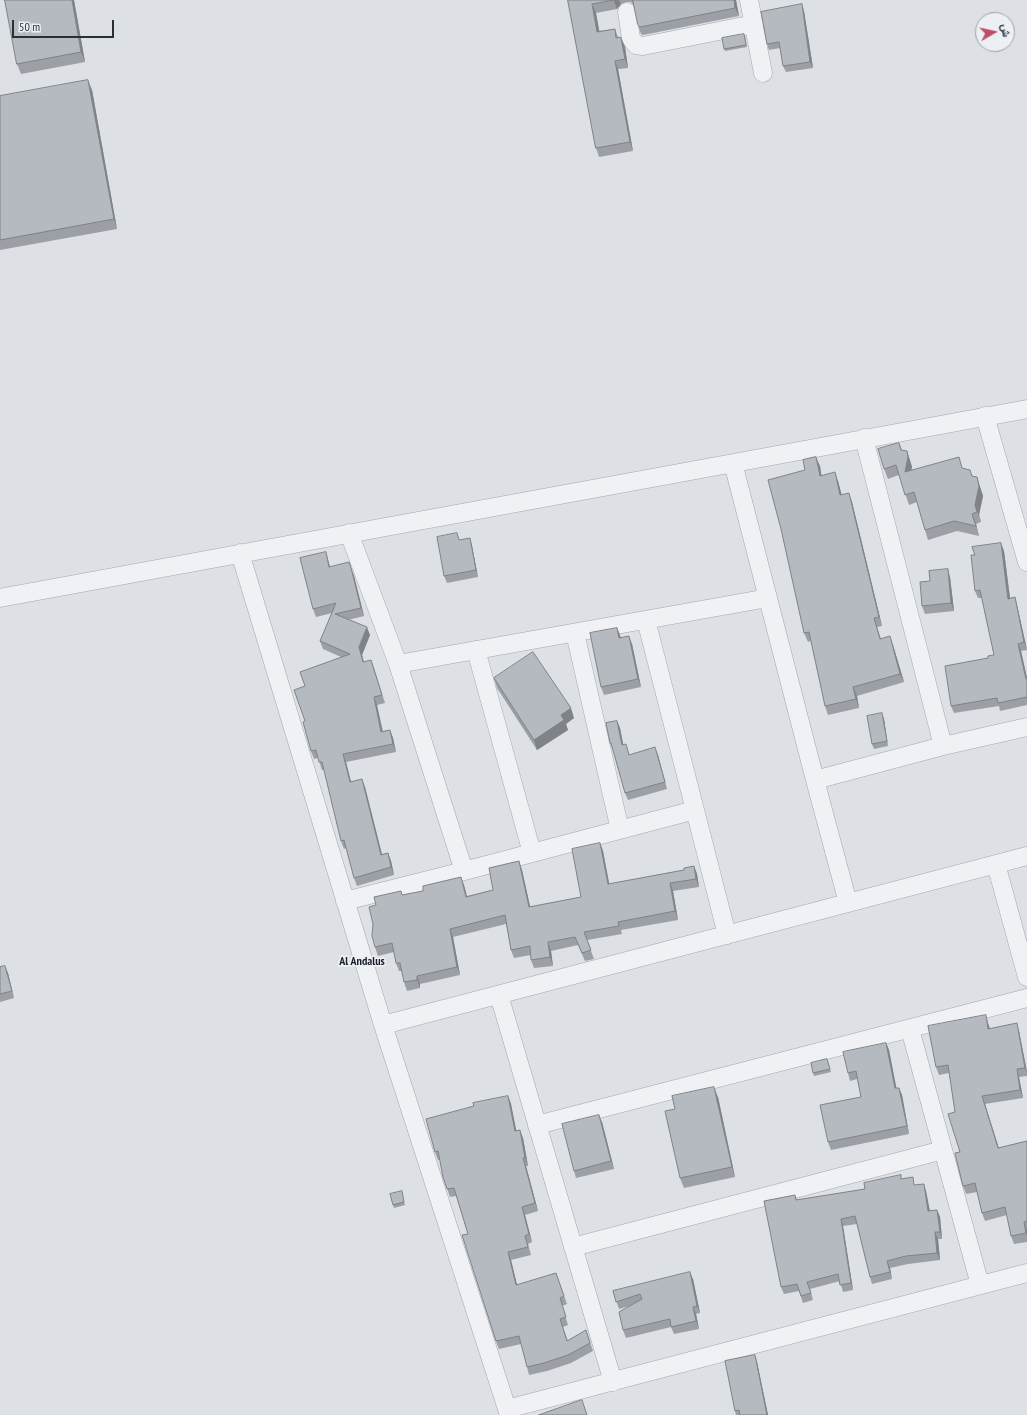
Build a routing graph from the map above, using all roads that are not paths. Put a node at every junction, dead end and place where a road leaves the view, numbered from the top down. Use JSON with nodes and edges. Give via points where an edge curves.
{"nodes":[{"id":1,"x":749,"y":0,"type":"edge"},
{"id":2,"x":627,"y":12,"type":"dead end"},
{"id":3,"x":754,"y":24,"type":"junction"},
{"id":4,"x":763,"y":73,"type":"dead end"},
{"id":5,"x":1027,"y":408,"type":"edge"},
{"id":6,"x":985,"y":416,"type":"junction"},
{"id":7,"x":864,"y":438,"type":"junction"},
{"id":8,"x":733,"y":462,"type":"junction"},
{"id":9,"x":349,"y":533,"type":"junction"},
{"id":10,"x":240,"y":553,"type":"junction"},
{"id":11,"x":1026,"y":553,"type":"edge"},
{"id":12,"x":0,"y":598,"type":"edge"},
{"id":13,"x":768,"y":598,"type":"junction"},
{"id":14,"x":646,"y":620,"type":"junction"},
{"id":15,"x":575,"y":633,"type":"junction"},
{"id":16,"x":476,"y":650,"type":"junction"},
{"id":17,"x":398,"y":664,"type":"junction"},
{"id":18,"x":1027,"y":727,"type":"edge"},
{"id":19,"x":944,"y":746,"type":"junction"},
{"id":20,"x":815,"y":780,"type":"junction"},
{"id":21,"x":695,"y":810,"type":"junction"},
{"id":22,"x":620,"y":830,"type":"junction"},
{"id":23,"x":532,"y":853,"type":"junction"},
{"id":24,"x":1027,"y":856,"type":"edge"},
{"id":25,"x":996,"y":864,"type":"junction"},
{"id":26,"x":464,"y":871,"type":"junction"},
{"id":27,"x":345,"y":901,"type":"junction"},
{"id":28,"x":848,"y":903,"type":"junction"},
{"id":29,"x":726,"y":935,"type":"junction"},
{"id":30,"x":1027,"y":977,"type":"edge"},
{"id":31,"x":498,"y":995,"type":"junction"},
{"id":32,"x":1027,"y":998,"type":"edge"},
{"id":33,"x":383,"y":1025,"type":"junction"},
{"id":34,"x":910,"y":1029,"type":"junction"},
{"id":35,"x":537,"y":1125,"type":"junction"},
{"id":36,"x":943,"y":1150,"type":"junction"},
{"id":37,"x":573,"y":1247,"type":"junction"},
{"id":38,"x":1027,"y":1273,"type":"edge"},
{"id":39,"x":980,"y":1285,"type":"junction"},
{"id":40,"x":613,"y":1382,"type":"junction"},
{"id":41,"x":508,"y":1412,"type":"edge"}],
"edges":[{"from":1,"to":3,"type":"street"},
{"from":2,"to":3,"type":"street","via":[[631,38],[636,45],[643,46]]},
{"from":3,"to":4,"type":"street"},
{"from":5,"to":6,"type":"street"},
{"from":6,"to":7,"type":"street"},
{"from":6,"to":11,"type":"street"},
{"from":7,"to":8,"type":"street"},
{"from":7,"to":19,"type":"street"},
{"from":8,"to":9,"type":"street"},
{"from":8,"to":13,"type":"street"},
{"from":9,"to":10,"type":"street"},
{"from":9,"to":17,"type":"street"},
{"from":10,"to":12,"type":"street"},
{"from":10,"to":27,"type":"street"},
{"from":13,"to":14,"type":"street"},
{"from":13,"to":20,"type":"street"},
{"from":14,"to":15,"type":"street"},
{"from":14,"to":21,"type":"street"},
{"from":15,"to":16,"type":"street"},
{"from":15,"to":22,"type":"street"},
{"from":16,"to":17,"type":"street"},
{"from":16,"to":23,"type":"street"},
{"from":17,"to":26,"type":"street"},
{"from":18,"to":19,"type":"street"},
{"from":19,"to":20,"type":"street"},
{"from":20,"to":28,"type":"street"},
{"from":21,"to":22,"type":"street"},
{"from":21,"to":29,"type":"street"},
{"from":22,"to":23,"type":"street"},
{"from":23,"to":26,"type":"street"},
{"from":24,"to":25,"type":"street"},
{"from":25,"to":28,"type":"street"},
{"from":25,"to":30,"type":"street"},
{"from":26,"to":27,"type":"street"},
{"from":27,"to":33,"type":"street"},
{"from":28,"to":29,"type":"street"},
{"from":29,"to":31,"type":"street"},
{"from":31,"to":33,"type":"street"},
{"from":31,"to":35,"type":"street"},
{"from":32,"to":34,"type":"street"},
{"from":33,"to":41,"type":"street"},
{"from":34,"to":35,"type":"street"},
{"from":34,"to":36,"type":"street"},
{"from":35,"to":37,"type":"street"},
{"from":36,"to":37,"type":"street"},
{"from":36,"to":39,"type":"street"},
{"from":37,"to":40,"type":"street"},
{"from":38,"to":39,"type":"street"},
{"from":39,"to":40,"type":"street"},
{"from":40,"to":41,"type":"street"}]}
